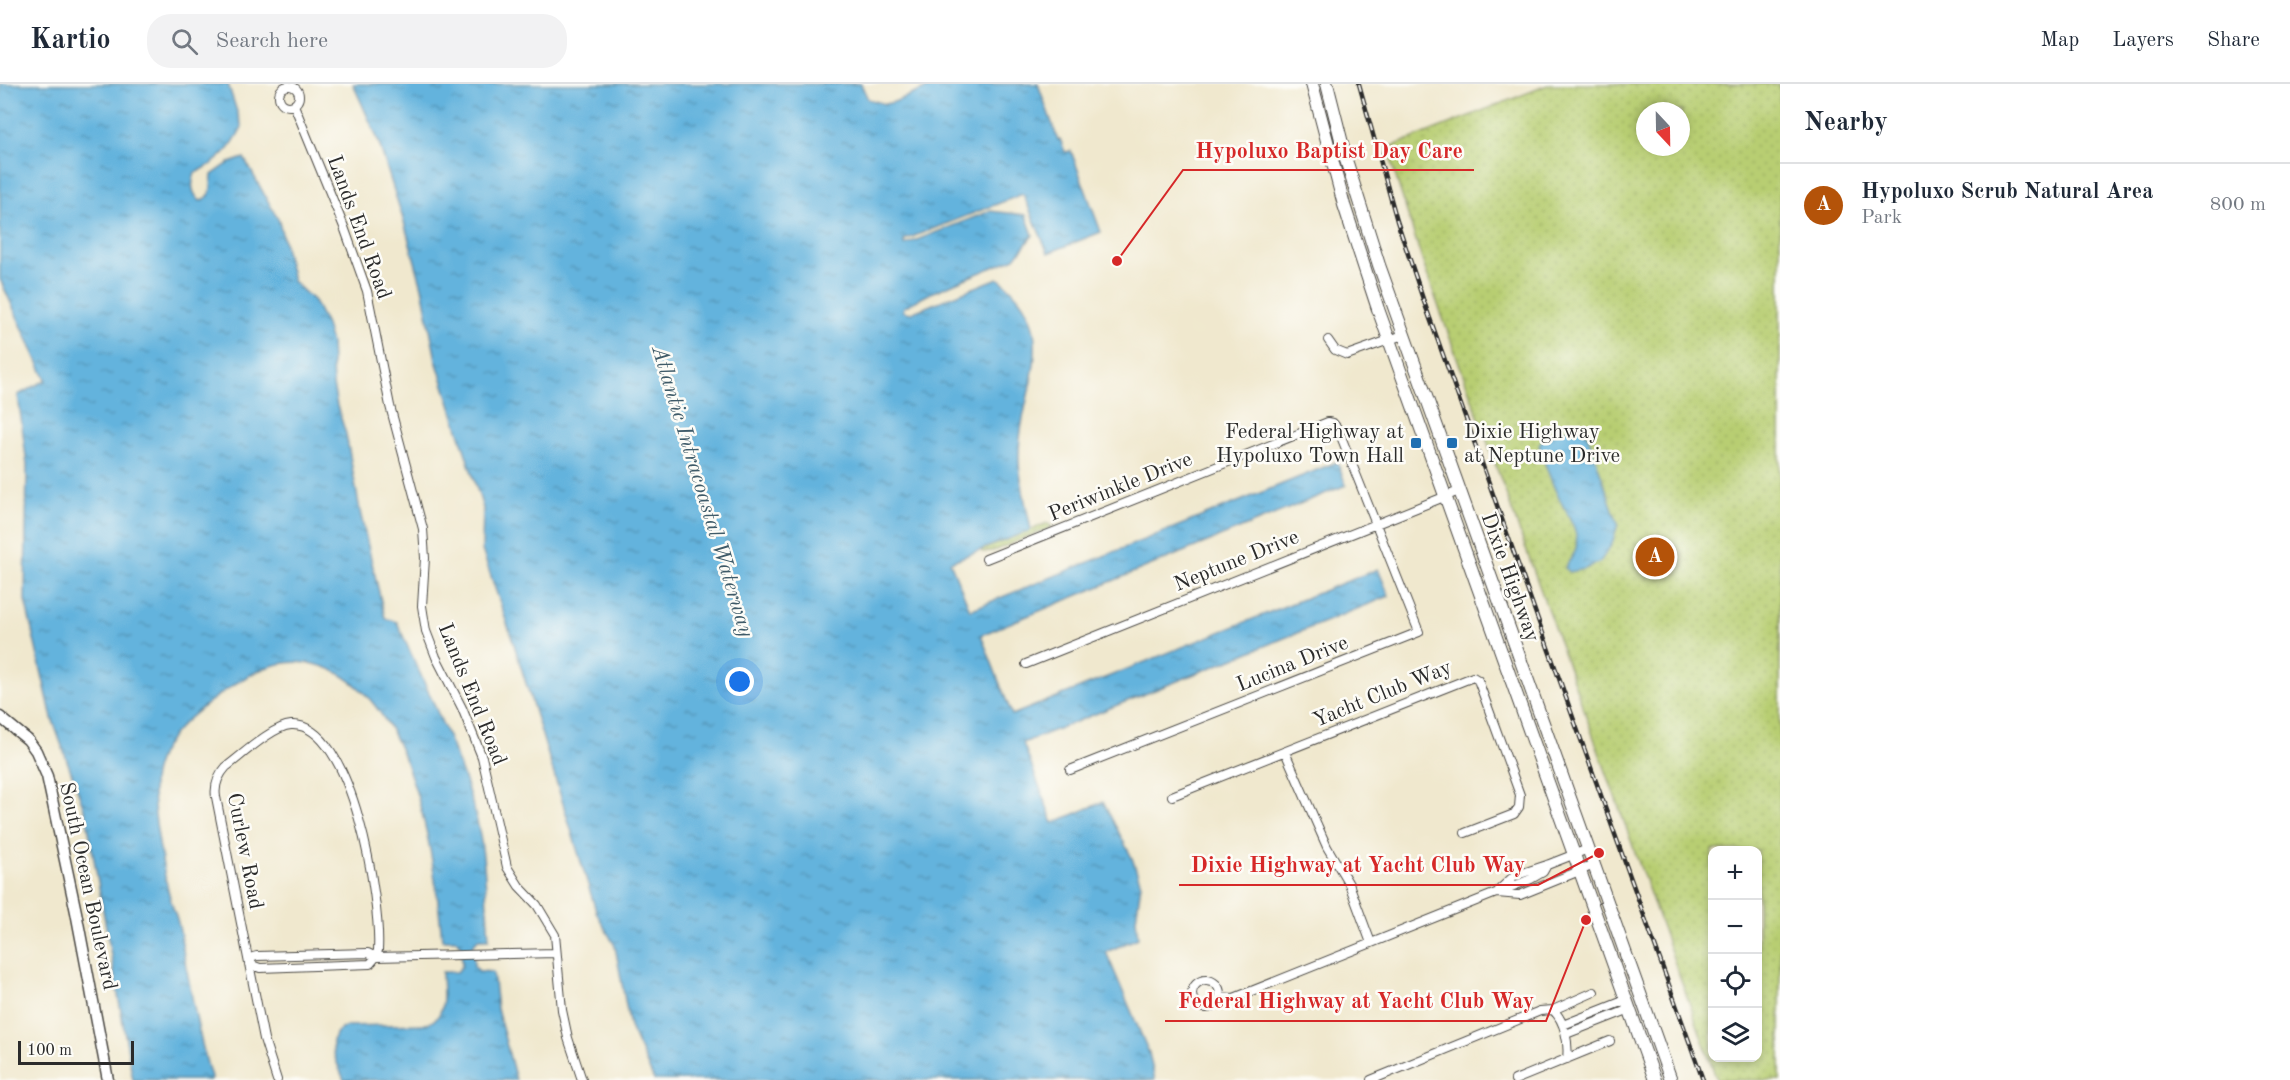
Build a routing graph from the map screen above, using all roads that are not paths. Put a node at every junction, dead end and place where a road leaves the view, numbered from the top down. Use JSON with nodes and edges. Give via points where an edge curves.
{"nodes":[{"id":1,"x":1312,"y":84,"type":"edge"},
{"id":2,"x":1326,"y":84,"type":"edge"},
{"id":3,"x":294,"y":105,"type":"dead end"},
{"id":4,"x":1347,"y":163,"type":"junction"},
{"id":5,"x":1333,"y":167,"type":"junction"},
{"id":6,"x":1403,"y":335,"type":"junction"},
{"id":7,"x":1328,"y":340,"type":"dead end"},
{"id":8,"x":1389,"y":340,"type":"junction"},
{"id":9,"x":1459,"y":491,"type":"junction"},
{"id":10,"x":1446,"y":496,"type":"junction"},
{"id":11,"x":1376,"y":523,"type":"junction"},
{"id":12,"x":986,"y":558,"type":"dead end"},
{"id":13,"x":1026,"y":663,"type":"dead end"},
{"id":14,"x":0,"y":717,"type":"edge"},
{"id":15,"x":1285,"y":752,"type":"junction"},
{"id":16,"x":1070,"y":770,"type":"dead end"},
{"id":17,"x":1172,"y":796,"type":"dead end"},
{"id":18,"x":1465,"y":833,"type":"dead end"},
{"id":19,"x":1588,"y":849,"type":"junction"},
{"id":20,"x":1574,"y":854,"type":"junction"},
{"id":21,"x":1547,"y":865,"type":"junction"},
{"id":22,"x":1594,"y":865,"type":"junction"},
{"id":23,"x":1528,"y":870,"type":"junction"},
{"id":24,"x":1580,"y":871,"type":"junction"},
{"id":25,"x":1531,"y":879,"type":"junction"},
{"id":26,"x":1534,"y":889,"type":"junction"},
{"id":27,"x":1496,"y":893,"type":"junction"},
{"id":28,"x":1371,"y":943,"type":"junction"},
{"id":29,"x":555,"y":953,"type":"junction"},
{"id":30,"x":376,"y":957,"type":"junction"},
{"id":31,"x":249,"y":964,"type":"junction"},
{"id":32,"x":1594,"y":992,"type":"dead end"},
{"id":33,"x":1220,"y":997,"type":"dead end"},
{"id":34,"x":1628,"y":1004,"type":"junction"},
{"id":35,"x":1553,"y":1010,"type":"junction"},
{"id":36,"x":1563,"y":1025,"type":"junction"},
{"id":37,"x":1566,"y":1034,"type":"junction"},
{"id":38,"x":1610,"y":1041,"type":"dead end"},
{"id":39,"x":1567,"y":1059,"type":"junction"},
{"id":40,"x":108,"y":1080,"type":"edge"},
{"id":41,"x":277,"y":1080,"type":"edge"},
{"id":42,"x":582,"y":1080,"type":"edge"},
{"id":43,"x":1371,"y":1080,"type":"edge"},
{"id":44,"x":1515,"y":1080,"type":"edge"},
{"id":45,"x":1655,"y":1080,"type":"edge"},
{"id":46,"x":1671,"y":1080,"type":"edge"}],
"edges":[{"from":1,"to":5,"type":"main road","name":"Dixie Highway"},
{"from":2,"to":4,"type":"main road","name":"Dixie Highway"},
{"from":3,"to":29,"type":"street","name":"Lands End Road","via":[[367,291],[390,406],[423,529],[422,606],[428,637],[482,757],[507,867],[553,929]]},
{"from":4,"to":5,"type":"main road"},
{"from":4,"to":6,"type":"main road","name":"Dixie Highway"},
{"from":5,"to":8,"type":"main road","name":"Dixie Highway"},
{"from":6,"to":8,"type":"street"},
{"from":6,"to":9,"type":"main road","name":"Dixie Highway"},
{"from":7,"to":8,"type":"street","via":[[1335,350],[1347,356]]},
{"from":8,"to":10,"type":"main road","name":"Dixie Highway"},
{"from":9,"to":10,"type":"street","name":"Neptune Drive"},
{"from":9,"to":19,"type":"main road","name":"Dixie Highway"},
{"from":10,"to":11,"type":"street","name":"Neptune Drive"},
{"from":10,"to":20,"type":"main road","name":"Dixie Highway"},
{"from":11,"to":12,"type":"street","name":"Periwinkle Drive","via":[[1338,429],[1328,423]]},
{"from":11,"to":13,"type":"street","name":"Neptune Drive"},
{"from":11,"to":16,"type":"street","name":"Lucina Drive","via":[[1419,632]]},
{"from":14,"to":40,"type":"main road","name":"South Ocean Boulevard","via":[[28,740],[47,776]]},
{"from":15,"to":17,"type":"street","name":"Yacht Club Way"},
{"from":15,"to":18,"type":"street","name":"Yacht Club Way","via":[[1473,677],[1478,680],[1520,795],[1514,814]]},
{"from":15,"to":28,"type":"street","via":[[1327,847],[1349,884]]},
{"from":19,"to":20,"type":"street"},
{"from":19,"to":22,"type":"main road","name":"Dixie Highway"},
{"from":20,"to":21,"type":"street"},
{"from":20,"to":24,"type":"main road","name":"Dixie Highway"},
{"from":21,"to":23,"type":"street"},
{"from":21,"to":25,"type":"street"},
{"from":22,"to":24,"type":"street"},
{"from":22,"to":46,"type":"main road","name":"Dixie Highway"},
{"from":23,"to":25,"type":"street"},
{"from":23,"to":27,"type":"street","via":[[1514,876]]},
{"from":24,"to":26,"type":"street"},
{"from":24,"to":34,"type":"main road","name":"Dixie Highway"},
{"from":25,"to":26,"type":"street"},
{"from":25,"to":27,"type":"street"},
{"from":26,"to":27,"type":"street","via":[[1520,895]]},
{"from":27,"to":28,"type":"street"},
{"from":28,"to":33,"type":"street","via":[[1234,998]]},
{"from":29,"to":30,"type":"street"},
{"from":29,"to":42,"type":"street","name":"Lands End Road","via":[[562,1010]]},
{"from":30,"to":31,"type":"street","via":[[368,953],[257,956]]},
{"from":30,"to":31,"type":"street","name":"Curlew Road","via":[[378,932],[372,875],[352,798],[320,736],[306,726],[287,725],[226,767],[215,786]]},
{"from":31,"to":41,"type":"street","name":"Curlew Road","via":[[264,1039]]},
{"from":32,"to":35,"type":"street"},
{"from":34,"to":36,"type":"street"},
{"from":34,"to":37,"type":"street"},
{"from":34,"to":45,"type":"main road","name":"Dixie Highway"},
{"from":35,"to":36,"type":"street"},
{"from":35,"to":43,"type":"street","via":[[1540,1011]]},
{"from":36,"to":37,"type":"street"},
{"from":37,"to":39,"type":"street"},
{"from":38,"to":39,"type":"street"},
{"from":39,"to":44,"type":"street"}]}
